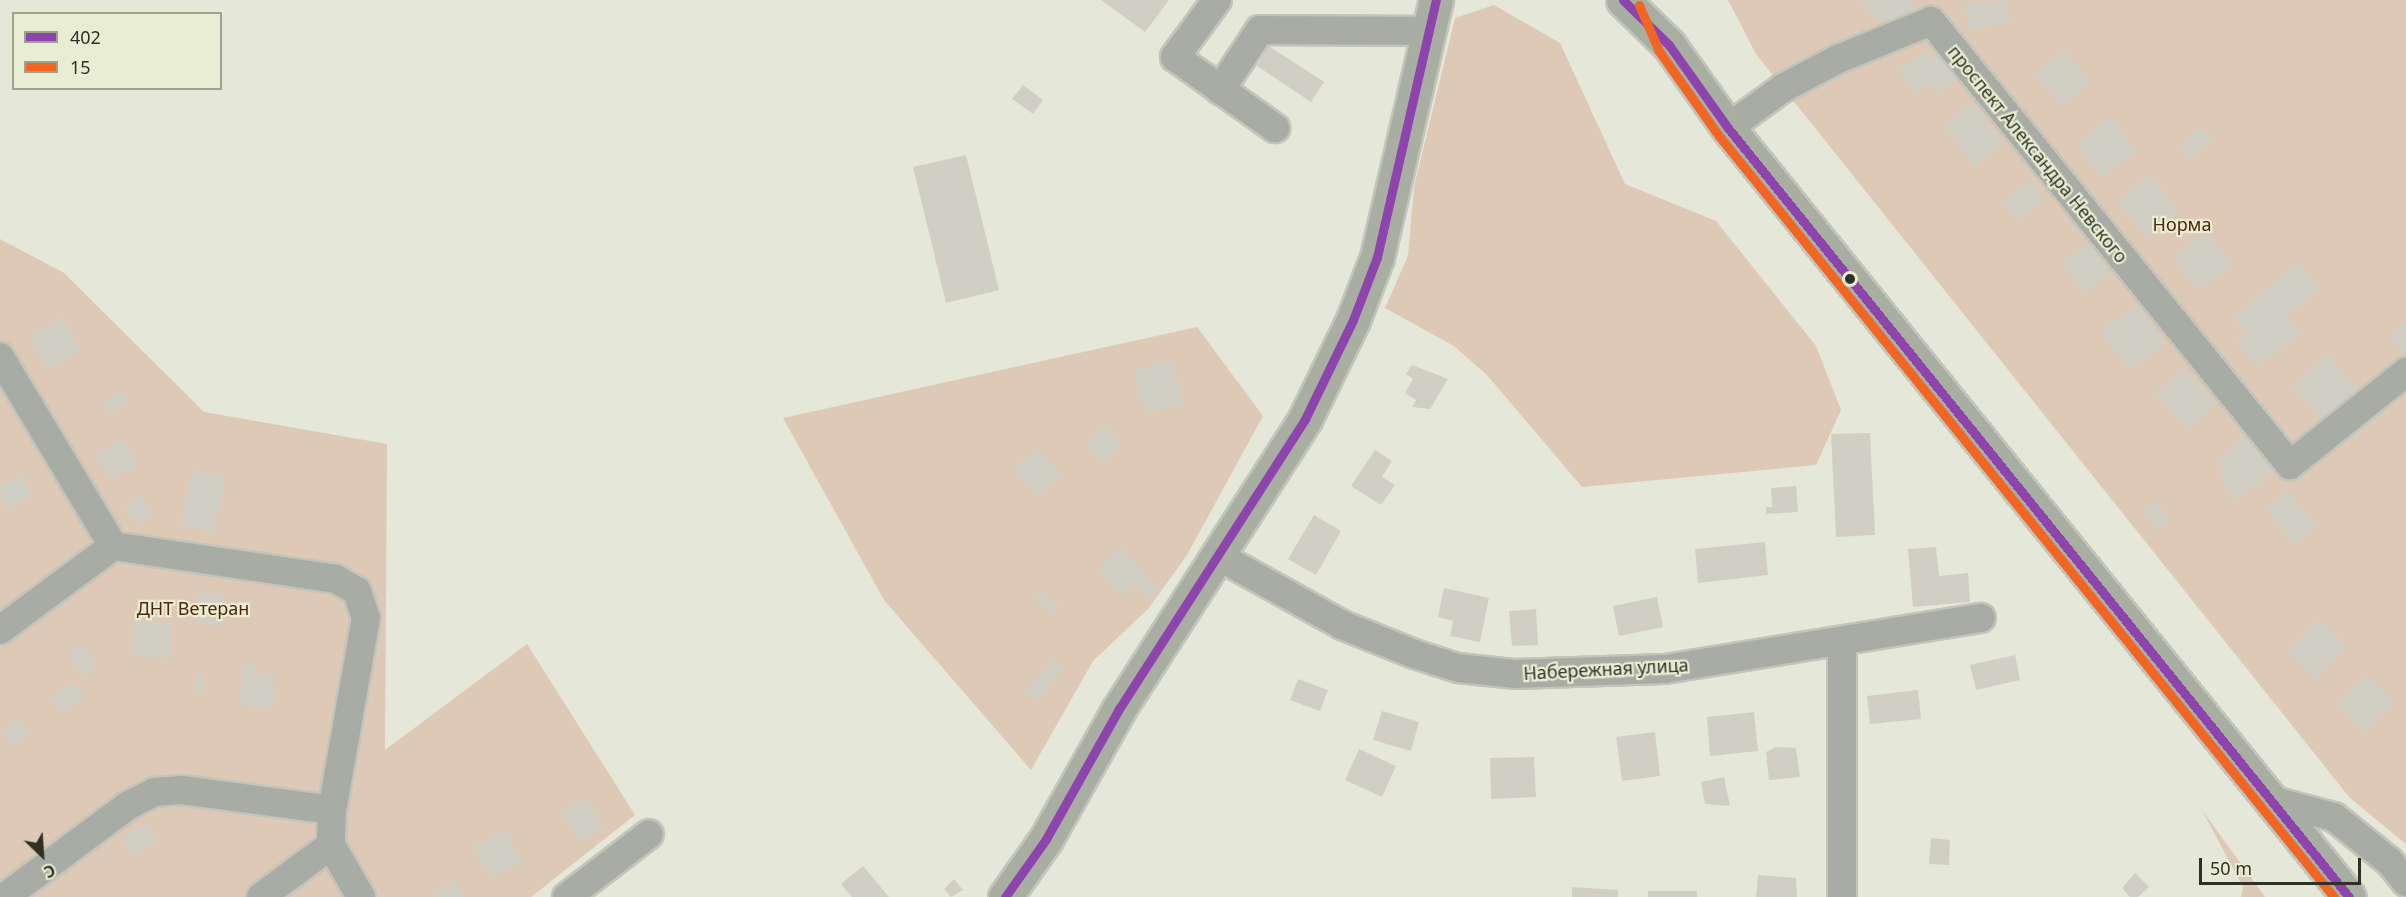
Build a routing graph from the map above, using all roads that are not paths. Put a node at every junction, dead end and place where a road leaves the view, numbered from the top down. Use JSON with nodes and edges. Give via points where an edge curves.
{"nodes":[{"id":1,"x":1217,"y":0,"type":"edge"},
{"id":2,"x":1436,"y":0,"type":"edge"},
{"id":3,"x":1623,"y":0,"type":"edge"},
{"id":4,"x":1650,"y":0,"type":"edge"},
{"id":5,"x":1428,"y":31,"type":"junction"},
{"id":6,"x":1668,"y":45,"type":"junction"},
{"id":7,"x":1220,"y":90,"type":"junction"},
{"id":8,"x":1275,"y":128,"type":"dead end"},
{"id":9,"x":1728,"y":128,"type":"junction"},
{"id":10,"x":0,"y":357,"type":"edge"},
{"id":11,"x":2406,"y":372,"type":"edge"},
{"id":12,"x":113,"y":546,"type":"junction"},
{"id":13,"x":1220,"y":557,"type":"junction"},
{"id":14,"x":1981,"y":618,"type":"dead end"},
{"id":15,"x":0,"y":630,"type":"edge"},
{"id":16,"x":1842,"y":640,"type":"junction"},
{"id":17,"x":2270,"y":800,"type":"junction"},
{"id":18,"x":332,"y":810,"type":"junction"},
{"id":19,"x":649,"y":834,"type":"dead end"},
{"id":20,"x":331,"y":845,"type":"junction"},
{"id":21,"x":2398,"y":872,"type":"edge"},
{"id":22,"x":2346,"y":893,"type":"edge"},
{"id":23,"x":4,"y":897,"type":"edge"},
{"id":24,"x":261,"y":897,"type":"edge"},
{"id":25,"x":361,"y":897,"type":"edge"},
{"id":26,"x":567,"y":897,"type":"edge"},
{"id":27,"x":1005,"y":897,"type":"edge"},
{"id":28,"x":1842,"y":897,"type":"edge"}],
"edges":[{"from":1,"to":7,"type":"street","via":[[1175,57]]},
{"from":2,"to":5,"type":"main road"},
{"from":3,"to":6,"type":"main road"},
{"from":4,"to":6,"type":"main road"},
{"from":5,"to":7,"type":"street","via":[[1260,30]]},
{"from":5,"to":13,"type":"main road","via":[[1377,257],[1353,320],[1305,419]]},
{"from":6,"to":9,"type":"main road"},
{"from":7,"to":8,"type":"street"},
{"from":9,"to":11,"type":"street","name":"проспект Александра Невского","via":[[1783,88],[1838,59],[1931,21],[2290,465]]},
{"from":9,"to":17,"type":"main road"},
{"from":10,"to":12,"type":"street"},
{"from":12,"to":15,"type":"street"},
{"from":12,"to":18,"type":"street","via":[[336,579],[357,591],[366,618]]},
{"from":13,"to":16,"type":"street","name":"Набережная улица","via":[[1342,625],[1458,668],[1563,675],[1665,669]]},
{"from":13,"to":27,"type":"main road","via":[[1119,709],[1046,839]]},
{"from":14,"to":16,"type":"street","name":"Набережная улица"},
{"from":16,"to":28,"type":"street"},
{"from":17,"to":21,"type":"street","via":[[2334,817]]},
{"from":17,"to":22,"type":"main road"},
{"from":18,"to":20,"type":"street"},
{"from":18,"to":23,"type":"street","via":[[182,790],[154,792],[127,806]]},
{"from":19,"to":26,"type":"street"},
{"from":20,"to":24,"type":"street"},
{"from":20,"to":25,"type":"street"}]}
